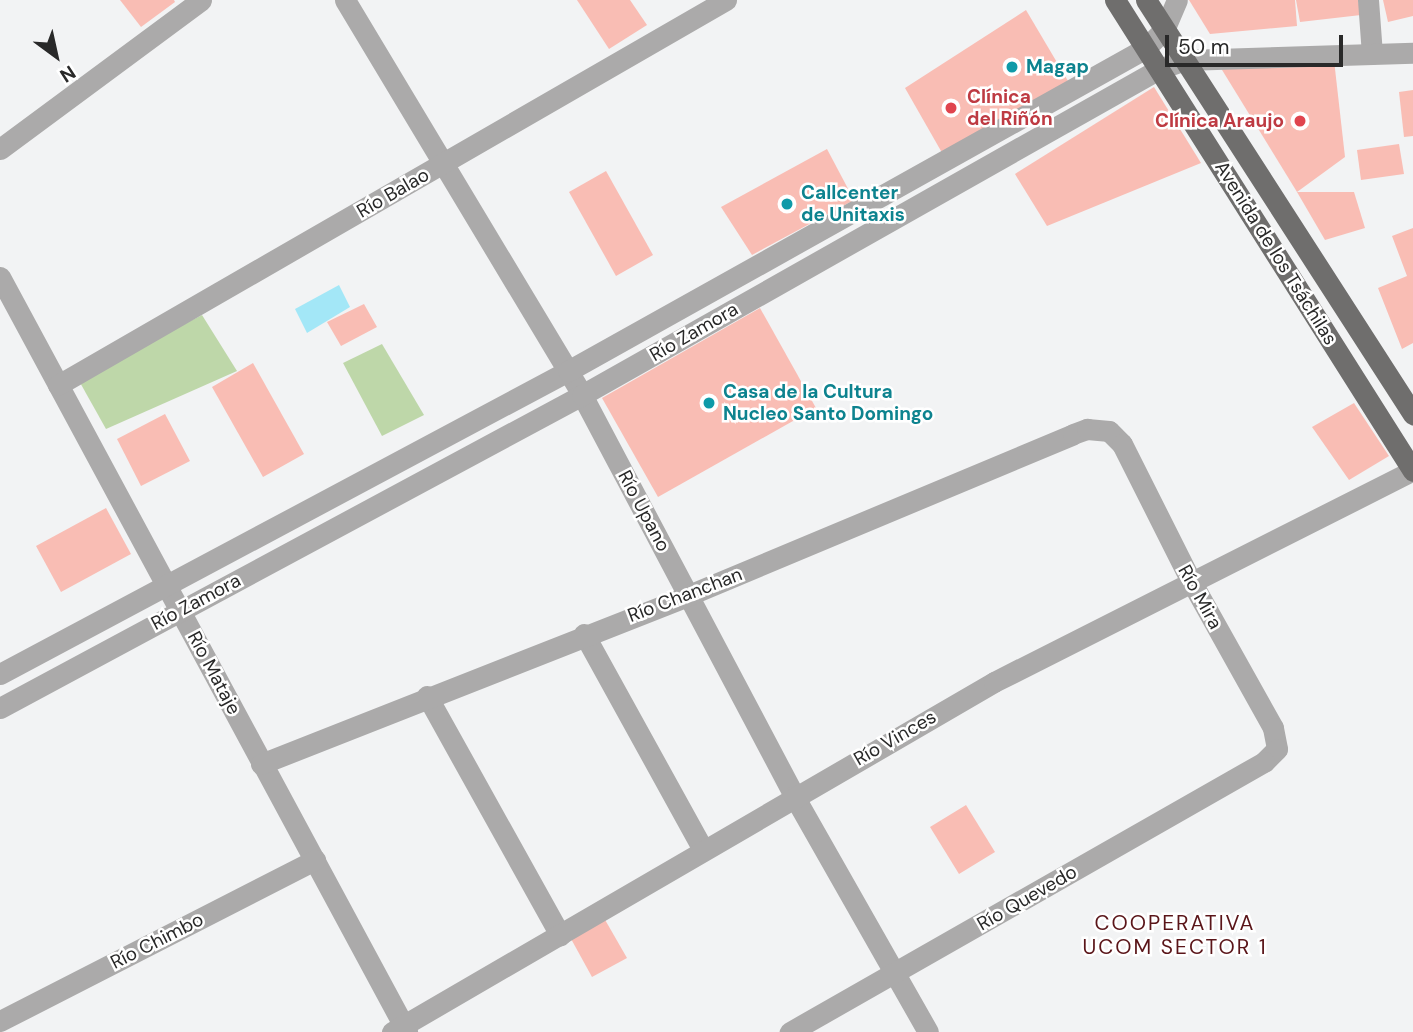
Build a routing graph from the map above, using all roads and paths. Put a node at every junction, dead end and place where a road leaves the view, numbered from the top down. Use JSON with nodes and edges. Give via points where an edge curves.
{"nodes":[{"id":1,"x":201,"y":0,"type":"edge"},
{"id":2,"x":345,"y":0,"type":"edge"},
{"id":3,"x":726,"y":0,"type":"edge"},
{"id":4,"x":1115,"y":0,"type":"edge"},
{"id":5,"x":1146,"y":0,"type":"edge"},
{"id":6,"x":1177,"y":0,"type":"edge"},
{"id":7,"x":1368,"y":0,"type":"edge"},
{"id":8,"x":1165,"y":28,"type":"junction"},
{"id":9,"x":1146,"y":48,"type":"junction"},
{"id":10,"x":1413,"y":53,"type":"edge"},
{"id":11,"x":1372,"y":54,"type":"junction"},
{"id":12,"x":1185,"y":60,"type":"junction"},
{"id":13,"x":1159,"y":69,"type":"junction"},
{"id":14,"x":0,"y":149,"type":"edge"},
{"id":15,"x":443,"y":164,"type":"junction"},
{"id":16,"x":0,"y":277,"type":"edge"},
{"id":17,"x":568,"y":371,"type":"junction"},
{"id":18,"x":58,"y":385,"type":"junction"},
{"id":19,"x":582,"y":396,"type":"junction"},
{"id":20,"x":1413,"y":414,"type":"edge"},
{"id":21,"x":1109,"y":431,"type":"joint"},
{"id":22,"x":1413,"y":470,"type":"edge"},
{"id":23,"x":1191,"y":582,"type":"junction"},
{"id":24,"x":166,"y":585,"type":"junction"},
{"id":25,"x":689,"y":595,"type":"junction"},
{"id":26,"x":180,"y":610,"type":"junction"},
{"id":27,"x":584,"y":634,"type":"junction"},
{"id":28,"x":0,"y":674,"type":"edge"},
{"id":29,"x":427,"y":696,"type":"junction"},
{"id":30,"x":0,"y":708,"type":"edge"},
{"id":31,"x":1264,"y":762,"type":"joint"},
{"id":32,"x":261,"y":764,"type":"junction"},
{"id":33,"x":794,"y":796,"type":"junction"},
{"id":34,"x":702,"y":848,"type":"junction"},
{"id":35,"x":314,"y":860,"type":"junction"},
{"id":36,"x":560,"y":935,"type":"junction"},
{"id":37,"x":896,"y":974,"type":"junction"},
{"id":38,"x":0,"y":1021,"type":"edge"},
{"id":39,"x":401,"y":1030,"type":"edge"},
{"id":40,"x":790,"y":1032,"type":"edge"},
{"id":41,"x":928,"y":1032,"type":"edge"}],
"edges":[{"from":1,"to":14,"type":"street"},
{"from":2,"to":15,"type":"street","name":"Río Upano"},
{"from":3,"to":15,"type":"street","name":"Río Balao"},
{"from":4,"to":9,"type":"main road","name":"Avenida de los Tsáchilas"},
{"from":5,"to":8,"type":"main road","name":"Avenida de los Tsáchilas"},
{"from":6,"to":8,"type":"street"},
{"from":7,"to":11,"type":"street"},
{"from":8,"to":9,"type":"street","name":"Río Zamora"},
{"from":8,"to":12,"type":"main road","name":"Avenida de los Tsáchilas"},
{"from":9,"to":13,"type":"main road","name":"Avenida de los Tsáchilas"},
{"from":9,"to":17,"type":"street","name":"Río Zamora"},
{"from":10,"to":11,"type":"street","name":"Río Zamora"},
{"from":11,"to":12,"type":"street","name":"Río Zamora"},
{"from":12,"to":13,"type":"street","name":"Río Zamora"},
{"from":12,"to":20,"type":"main road","name":"Avenida de los Tsáchilas"},
{"from":13,"to":19,"type":"street","name":"Río Zamora"},
{"from":13,"to":22,"type":"main road","name":"Avenida de los Tsáchilas"},
{"from":15,"to":17,"type":"street","name":"Río Upano"},
{"from":15,"to":18,"type":"street","name":"Río Balao"},
{"from":16,"to":18,"type":"street","name":"Río Mataje"},
{"from":17,"to":19,"type":"street","name":"Río Upano"},
{"from":17,"to":24,"type":"street","name":"Río Zamora"},
{"from":18,"to":24,"type":"street","name":"Río Mataje"},
{"from":19,"to":25,"type":"street","name":"Río Upano"},
{"from":19,"to":26,"type":"street","name":"Río Zamora"},
{"from":21,"to":23,"type":"street","name":"Río Mira","via":[[1132,463]]},
{"from":21,"to":25,"type":"street","name":"Río Chanchan","via":[[1087,429],[1073,434]]},
{"from":22,"to":23,"type":"street","name":"Río Vinces"},
{"from":23,"to":31,"type":"street","name":"Río Mira","via":[[1273,728],[1277,749]]},
{"from":23,"to":33,"type":"street","name":"Río Vinces","via":[[994,682]]},
{"from":24,"to":26,"type":"street","name":"Río Mataje"},
{"from":24,"to":28,"type":"street","name":"Río Zamora"},
{"from":25,"to":27,"type":"street","name":"Río Chanchan"},
{"from":25,"to":33,"type":"street","name":"Río Upano"},
{"from":26,"to":30,"type":"street","name":"Río Zamora"},
{"from":26,"to":32,"type":"street","name":"Río Mataje"},
{"from":27,"to":29,"type":"street","name":"Río Chanchan"},
{"from":27,"to":34,"type":"street"},
{"from":29,"to":32,"type":"street","name":"Río Chanchan"},
{"from":29,"to":36,"type":"street"},
{"from":31,"to":37,"type":"street","name":"Río Quevedo"},
{"from":32,"to":35,"type":"street","name":"Río Mataje"},
{"from":33,"to":34,"type":"street","name":"Río Vinces"},
{"from":33,"to":37,"type":"street","name":"Río Upano"},
{"from":34,"to":36,"type":"street","name":"Río Vinces"},
{"from":35,"to":38,"type":"street","name":"Río Chimbo"},
{"from":35,"to":39,"type":"street","name":"Río Mataje"},
{"from":36,"to":39,"type":"street","name":"Río Vinces"},
{"from":37,"to":40,"type":"street","name":"Río Quevedo"},
{"from":37,"to":41,"type":"street","name":"Río Upano"}]}
